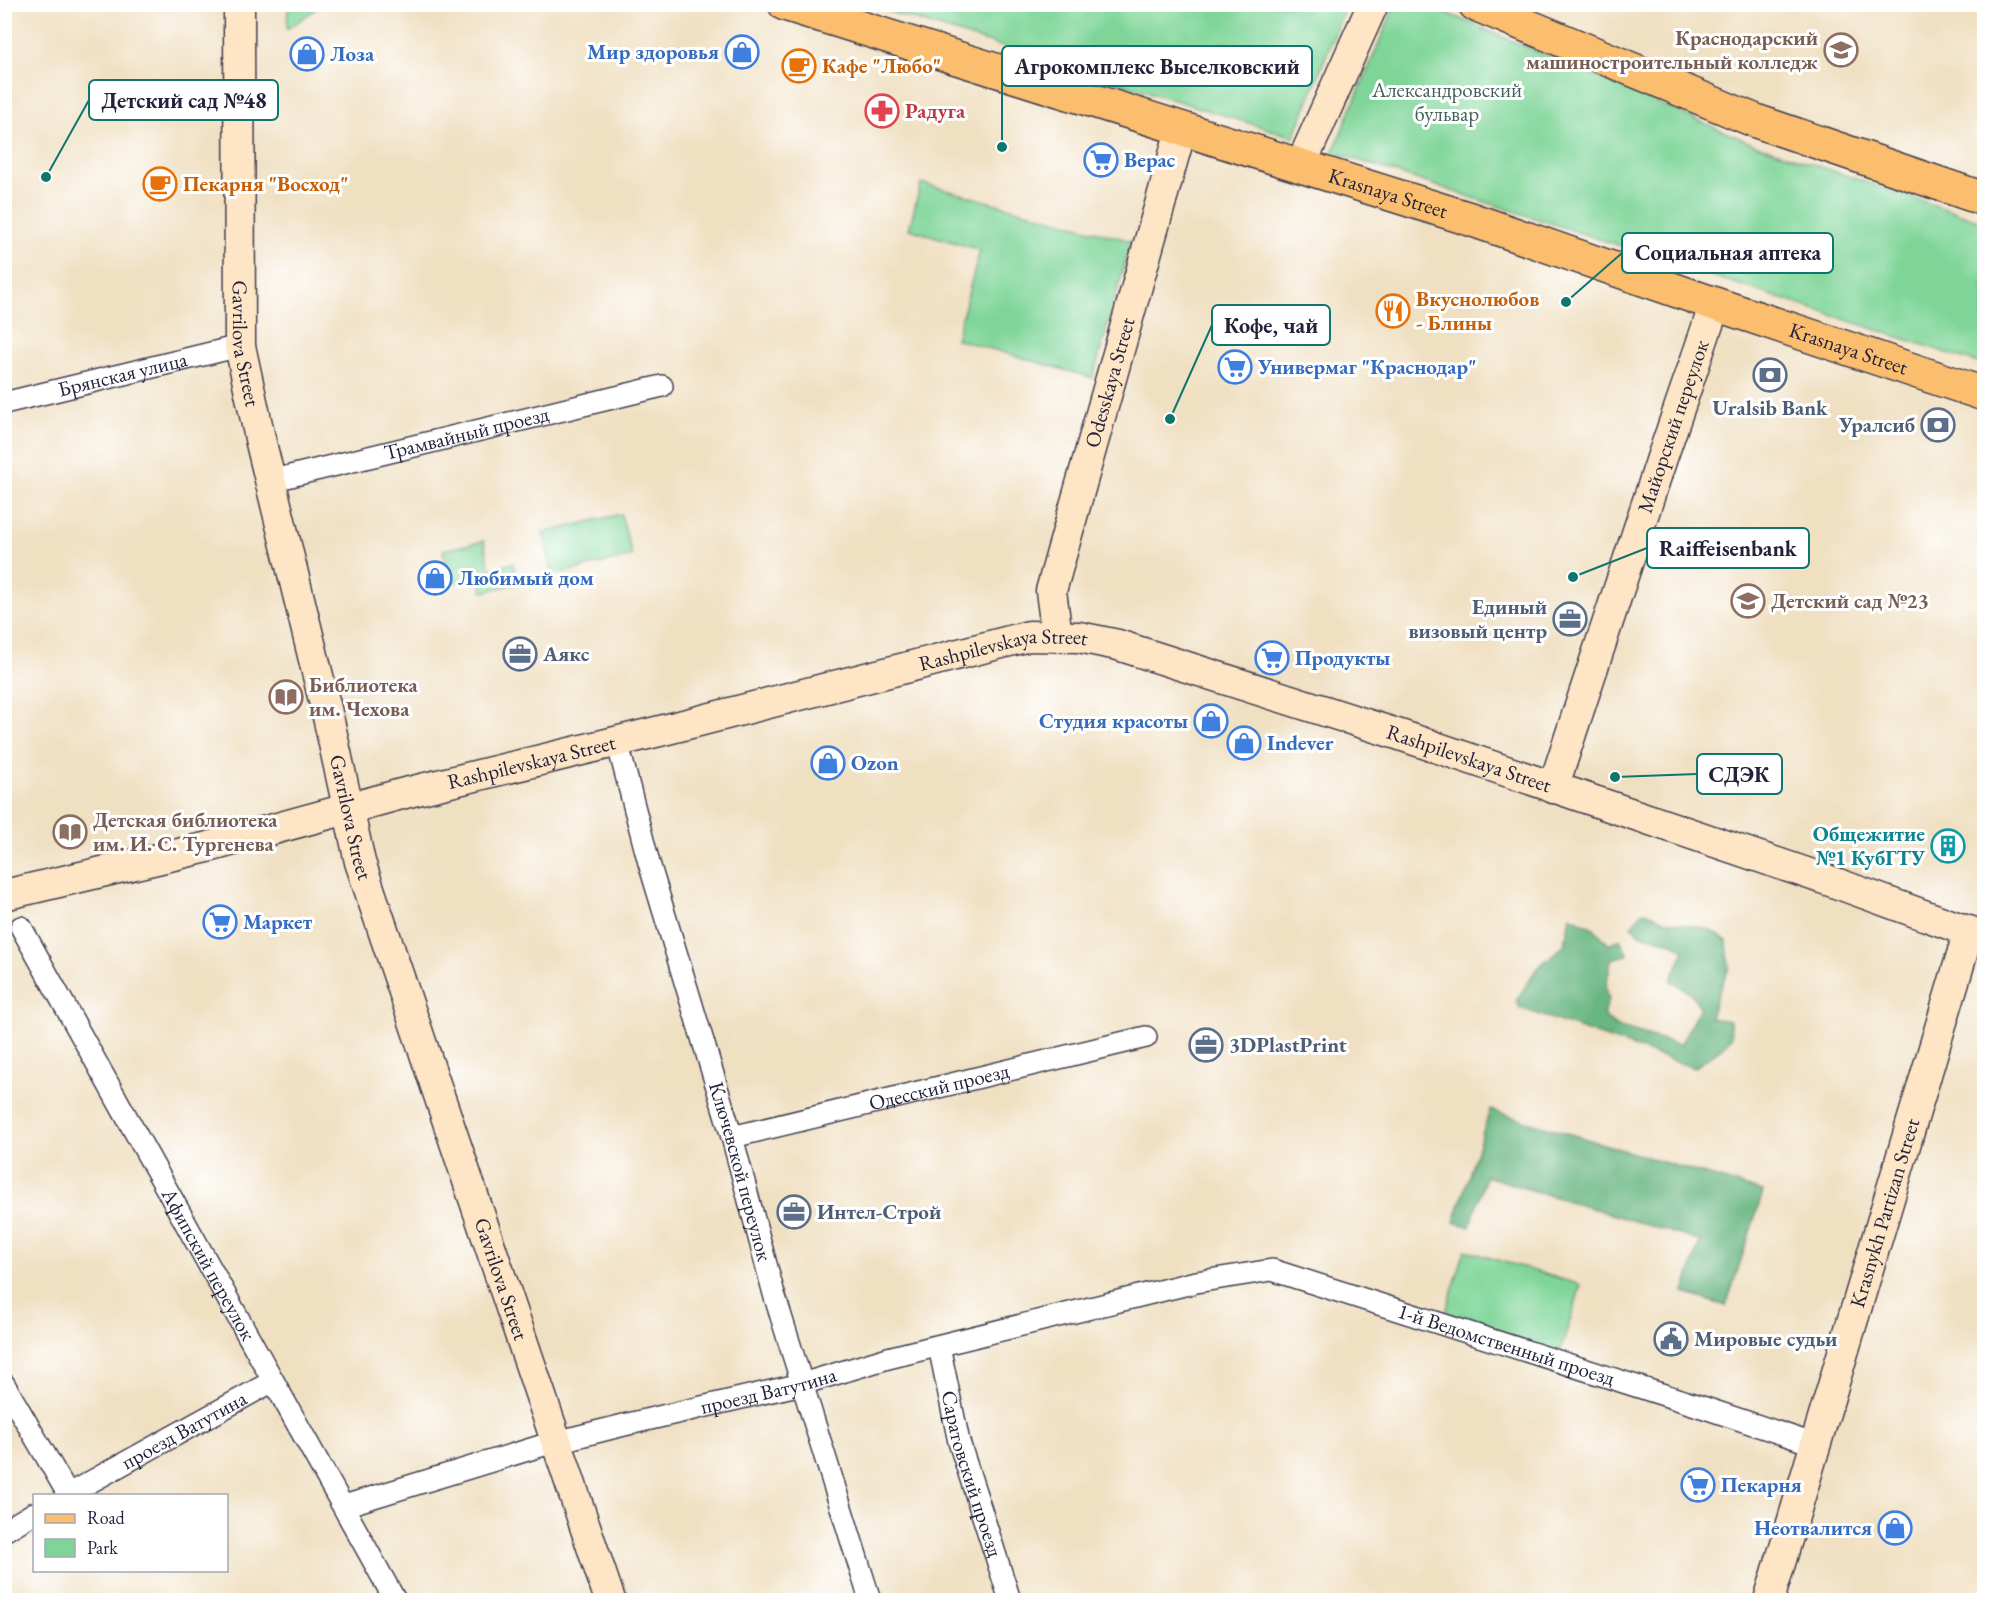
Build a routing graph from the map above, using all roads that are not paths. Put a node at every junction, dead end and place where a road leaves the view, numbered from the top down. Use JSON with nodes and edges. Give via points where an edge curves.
{"nodes":[{"id":1,"x":239,"y":4,"type":"edge"},
{"id":2,"x":785,"y":4,"type":"edge"},
{"id":3,"x":1373,"y":4,"type":"edge"},
{"id":4,"x":1475,"y":4,"type":"edge"},
{"id":5,"x":1181,"y":130,"type":"junction"},
{"id":6,"x":1300,"y":167,"type":"junction"},
{"id":7,"x":1984,"y":200,"type":"edge"},
{"id":8,"x":1715,"y":304,"type":"junction"},
{"id":9,"x":240,"y":346,"type":"junction"},
{"id":10,"x":662,"y":386,"type":"dead end"},
{"id":11,"x":1984,"y":394,"type":"edge"},
{"id":12,"x":4,"y":404,"type":"edge"},
{"id":13,"x":270,"y":481,"type":"junction"},
{"id":14,"x":1057,"y":636,"type":"junction"},
{"id":15,"x":617,"y":741,"type":"junction"},
{"id":16,"x":1553,"y":788,"type":"junction"},
{"id":17,"x":348,"y":810,"type":"junction"},
{"id":18,"x":4,"y":895,"type":"edge"},
{"id":19,"x":21,"y":927,"type":"dead end"},
{"id":20,"x":1977,"y":934,"type":"edge"},
{"id":21,"x":1146,"y":1037,"type":"dead end"},
{"id":22,"x":732,"y":1137,"type":"junction"},
{"id":23,"x":1196,"y":1282,"type":"joint"},
{"id":24,"x":939,"y":1346,"type":"junction"},
{"id":25,"x":273,"y":1381,"type":"junction"},
{"id":26,"x":4,"y":1384,"type":"edge"},
{"id":27,"x":802,"y":1384,"type":"junction"},
{"id":28,"x":556,"y":1442,"type":"junction"},
{"id":29,"x":1816,"y":1445,"type":"junction"},
{"id":30,"x":65,"y":1494,"type":"edge"},
{"id":31,"x":68,"y":1494,"type":"edge"},
{"id":32,"x":344,"y":1506,"type":"junction"},
{"id":33,"x":33,"y":1514,"type":"edge"},
{"id":34,"x":4,"y":1531,"type":"edge"},
{"id":35,"x":395,"y":1600,"type":"edge"},
{"id":36,"x":610,"y":1600,"type":"edge"},
{"id":37,"x":870,"y":1600,"type":"edge"},
{"id":38,"x":1010,"y":1600,"type":"edge"},
{"id":39,"x":1769,"y":1600,"type":"edge"}],
"edges":[{"from":1,"to":9,"type":"street","name":"Gavrilova Street"},
{"from":2,"to":5,"type":"main road","name":"Krasnaya Street"},
{"from":3,"to":6,"type":"street"},
{"from":4,"to":7,"type":"main road","via":[[1756,121]]},
{"from":5,"to":6,"type":"main road","name":"Krasnaya Street"},
{"from":5,"to":14,"type":"street","name":"Odesskaya Street","via":[[1051,591]]},
{"from":6,"to":8,"type":"main road","name":"Krasnaya Street","via":[[1470,219]]},
{"from":8,"to":11,"type":"main road","name":"Krasnaya Street"},
{"from":8,"to":16,"type":"street","name":"Майорский переулок"},
{"from":9,"to":12,"type":"street","name":"Брянская улица"},
{"from":9,"to":13,"type":"street","name":"Gavrilova Street"},
{"from":10,"to":13,"type":"street","name":"Трамвайный проезд"},
{"from":13,"to":17,"type":"street","name":"Gavrilova Street"},
{"from":14,"to":15,"type":"street","name":"Rashpilevskaya Street","via":[[1029,636]]},
{"from":14,"to":16,"type":"street","name":"Rashpilevskaya Street","via":[[1118,645]]},
{"from":15,"to":17,"type":"street","name":"Rashpilevskaya Street"},
{"from":15,"to":22,"type":"street","name":"Ключевской переулок","via":[[649,863]]},
{"from":16,"to":20,"type":"street","name":"Rashpilevskaya Street"},
{"from":17,"to":18,"type":"street","name":"Rashpilevskaya Street","via":[[219,845]]},
{"from":17,"to":28,"type":"street","name":"Gavrilova Street","via":[[360,862]]},
{"from":19,"to":25,"type":"street","name":"Афипский переулок"},
{"from":20,"to":29,"type":"street","name":"Krasnykh Partizan Street"},
{"from":21,"to":22,"type":"street","name":"Одесский проезд"},
{"from":22,"to":27,"type":"street","name":"Ключевской переулок"},
{"from":23,"to":24,"type":"street","name":"проезд Ватутина"},
{"from":23,"to":29,"type":"street","name":"1-й Ведомственный проезд","via":[[1272,1270]]},
{"from":24,"to":27,"type":"street","name":"проезд Ватутина"},
{"from":24,"to":38,"type":"street","name":"Саратовский проезд","via":[[959,1442]]},
{"from":25,"to":31,"type":"street","name":"проезд Ватутина"},
{"from":25,"to":32,"type":"street","name":"Афипский переулок"},
{"from":26,"to":30,"type":"street"},
{"from":27,"to":28,"type":"street","name":"проезд Ватутина"},
{"from":27,"to":37,"type":"street","name":"Ключевской переулок"},
{"from":28,"to":32,"type":"street","name":"проезд Ватутина"},
{"from":28,"to":36,"type":"street","name":"Gavrilova Street"},
{"from":29,"to":39,"type":"street","name":"Krasnykh Partizan Street"},
{"from":32,"to":35,"type":"street","name":"Афипский переулок"},
{"from":33,"to":34,"type":"street"}]}
